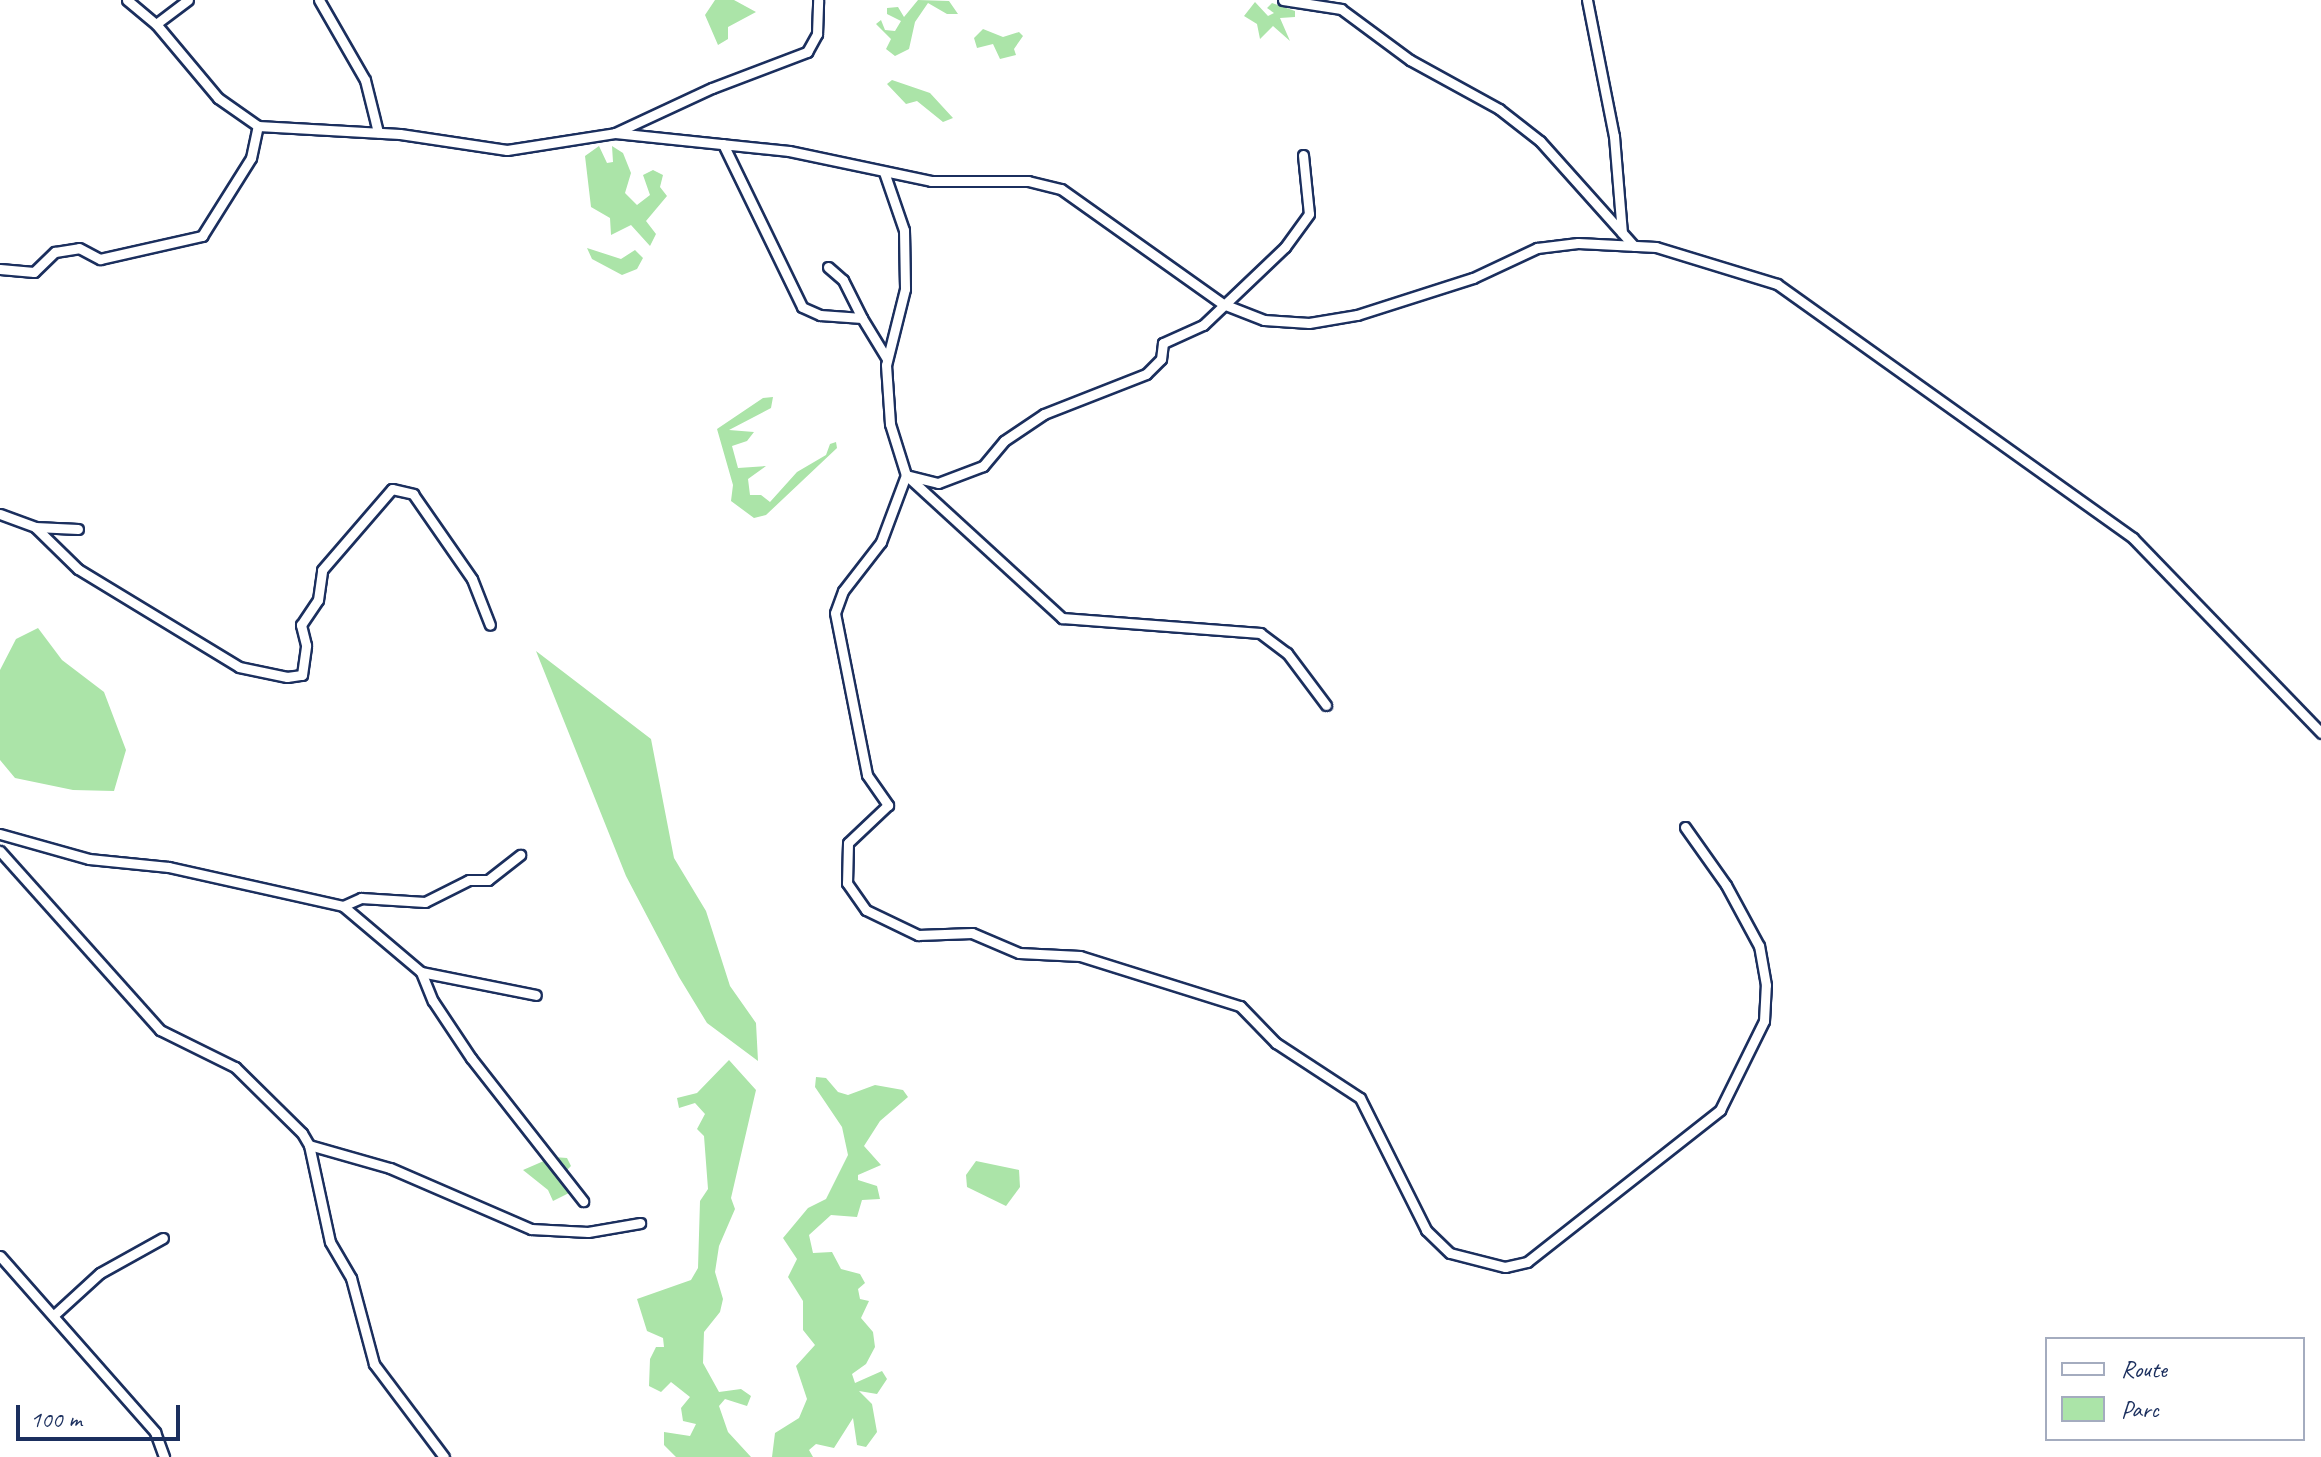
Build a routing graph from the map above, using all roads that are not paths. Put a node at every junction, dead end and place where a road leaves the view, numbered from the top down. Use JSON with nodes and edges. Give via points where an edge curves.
{"nodes":[{"id":1,"x":127,"y":0,"type":"edge"},
{"id":2,"x":188,"y":0,"type":"edge"},
{"id":3,"x":319,"y":0,"type":"edge"},
{"id":4,"x":818,"y":0,"type":"edge"},
{"id":5,"x":1283,"y":0,"type":"edge"},
{"id":6,"x":1587,"y":0,"type":"edge"},
{"id":7,"x":156,"y":24,"type":"junction"},
{"id":8,"x":258,"y":126,"type":"junction"},
{"id":9,"x":378,"y":132,"type":"junction"},
{"id":10,"x":615,"y":133,"type":"junction"},
{"id":11,"x":723,"y":144,"type":"junction"},
{"id":12,"x":1303,"y":155,"type":"dead end"},
{"id":13,"x":884,"y":172,"type":"junction"},
{"id":14,"x":1622,"y":233,"type":"junction"},
{"id":15,"x":1634,"y":246,"type":"junction"},
{"id":16,"x":828,"y":267,"type":"dead end"},
{"id":17,"x":0,"y":269,"type":"edge"},
{"id":18,"x":1223,"y":304,"type":"junction"},
{"id":19,"x":862,"y":318,"type":"junction"},
{"id":20,"x":887,"y":359,"type":"junction"},
{"id":21,"x":906,"y":475,"type":"junction"},
{"id":22,"x":0,"y":514,"type":"edge"},
{"id":23,"x":35,"y":527,"type":"junction"},
{"id":24,"x":78,"y":529,"type":"dead end"},
{"id":25,"x":490,"y":625,"type":"dead end"},
{"id":26,"x":1326,"y":705,"type":"dead end"},
{"id":27,"x":2321,"y":733,"type":"edge"},
{"id":28,"x":1685,"y":827,"type":"dead end"},
{"id":29,"x":0,"y":834,"type":"edge"},
{"id":30,"x":0,"y":851,"type":"edge"},
{"id":31,"x":520,"y":855,"type":"dead end"},
{"id":32,"x":343,"y":906,"type":"junction"},
{"id":33,"x":421,"y":972,"type":"junction"},
{"id":34,"x":536,"y":995,"type":"dead end"},
{"id":35,"x":309,"y":1145,"type":"junction"},
{"id":36,"x":583,"y":1201,"type":"dead end"},
{"id":37,"x":640,"y":1223,"type":"dead end"},
{"id":38,"x":163,"y":1238,"type":"dead end"},
{"id":39,"x":0,"y":1256,"type":"edge"},
{"id":40,"x":54,"y":1315,"type":"junction"},
{"id":41,"x":164,"y":1457,"type":"edge"},
{"id":42,"x":444,"y":1457,"type":"edge"}],
"edges":[{"from":1,"to":7,"type":"street"},
{"from":2,"to":7,"type":"street"},
{"from":3,"to":9,"type":"street","via":[[365,80]]},
{"from":4,"to":10,"type":"street","via":[[817,34],[807,52]]},
{"from":5,"to":14,"type":"street","via":[[1341,9],[1410,60],[1499,109],[1540,141]]},
{"from":6,"to":14,"type":"street","via":[[1614,136]]},
{"from":7,"to":8,"type":"street","via":[[218,98]]},
{"from":8,"to":9,"type":"street"},
{"from":8,"to":17,"type":"street","via":[[251,158],[202,236],[100,259],[79,248],[55,252],[34,272]]},
{"from":9,"to":10,"type":"street","via":[[507,150]]},
{"from":10,"to":11,"type":"street"},
{"from":11,"to":13,"type":"street","via":[[789,151]]},
{"from":11,"to":19,"type":"street","via":[[802,307],[820,315]]},
{"from":12,"to":18,"type":"street","via":[[1309,214],[1285,247]]},
{"from":13,"to":18,"type":"street","via":[[931,181],[1028,181],[1061,189]]},
{"from":13,"to":20,"type":"street","via":[[904,230],[905,289]]},
{"from":14,"to":15,"type":"street"},
{"from":15,"to":18,"type":"street","via":[[1578,243],[1537,248],[1473,278],[1357,315],[1309,323],[1264,320]]},
{"from":15,"to":27,"type":"street","via":[[1656,247],[1777,284],[1843,330],[2133,538]]},
{"from":16,"to":19,"type":"street","via":[[843,280]]},
{"from":18,"to":21,"type":"street","via":[[1203,325],[1163,343],[1161,359],[1146,374],[1044,414],[1004,441],[983,466],[938,483]]},
{"from":19,"to":20,"type":"street"},
{"from":20,"to":21,"type":"street","via":[[890,424]]},
{"from":21,"to":26,"type":"street","via":[[1062,618],[1260,633],[1287,653]]},
{"from":21,"to":28,"type":"street","via":[[881,542],[843,591],[835,613],[867,775],[888,805],[848,843],[847,883],[866,910],[918,935],[972,933],[1019,953],[1080,956],[1240,1006],[1276,1043],[1360,1098],[1426,1230],[1450,1253],[1505,1267],[1527,1262],[1692,1136],[1720,1110],[1744,1068],[1764,1021],[1766,985],[1759,946],[1726,885]]},
{"from":22,"to":23,"type":"street"},
{"from":23,"to":24,"type":"street"},
{"from":23,"to":25,"type":"street","via":[[78,569],[239,667],[287,677],[302,675],[306,645],[301,625],[318,600],[322,570],[392,489],[413,494],[472,579]]},
{"from":29,"to":32,"type":"street","via":[[89,859],[169,867]]},
{"from":30,"to":35,"type":"street","via":[[160,1030],[235,1067]]},
{"from":31,"to":32,"type":"street","via":[[488,880],[469,880],[425,902],[361,898]]},
{"from":32,"to":33,"type":"street"},
{"from":33,"to":34,"type":"street"},
{"from":33,"to":36,"type":"street","via":[[433,1001],[471,1058],[503,1092]]},
{"from":35,"to":37,"type":"street","via":[[390,1168],[531,1229],[588,1232]]},
{"from":35,"to":42,"type":"street","via":[[330,1242],[351,1278],[374,1364]]},
{"from":38,"to":40,"type":"street","via":[[100,1273]]},
{"from":39,"to":40,"type":"street"},
{"from":40,"to":41,"type":"street","via":[[155,1432]]}]}
